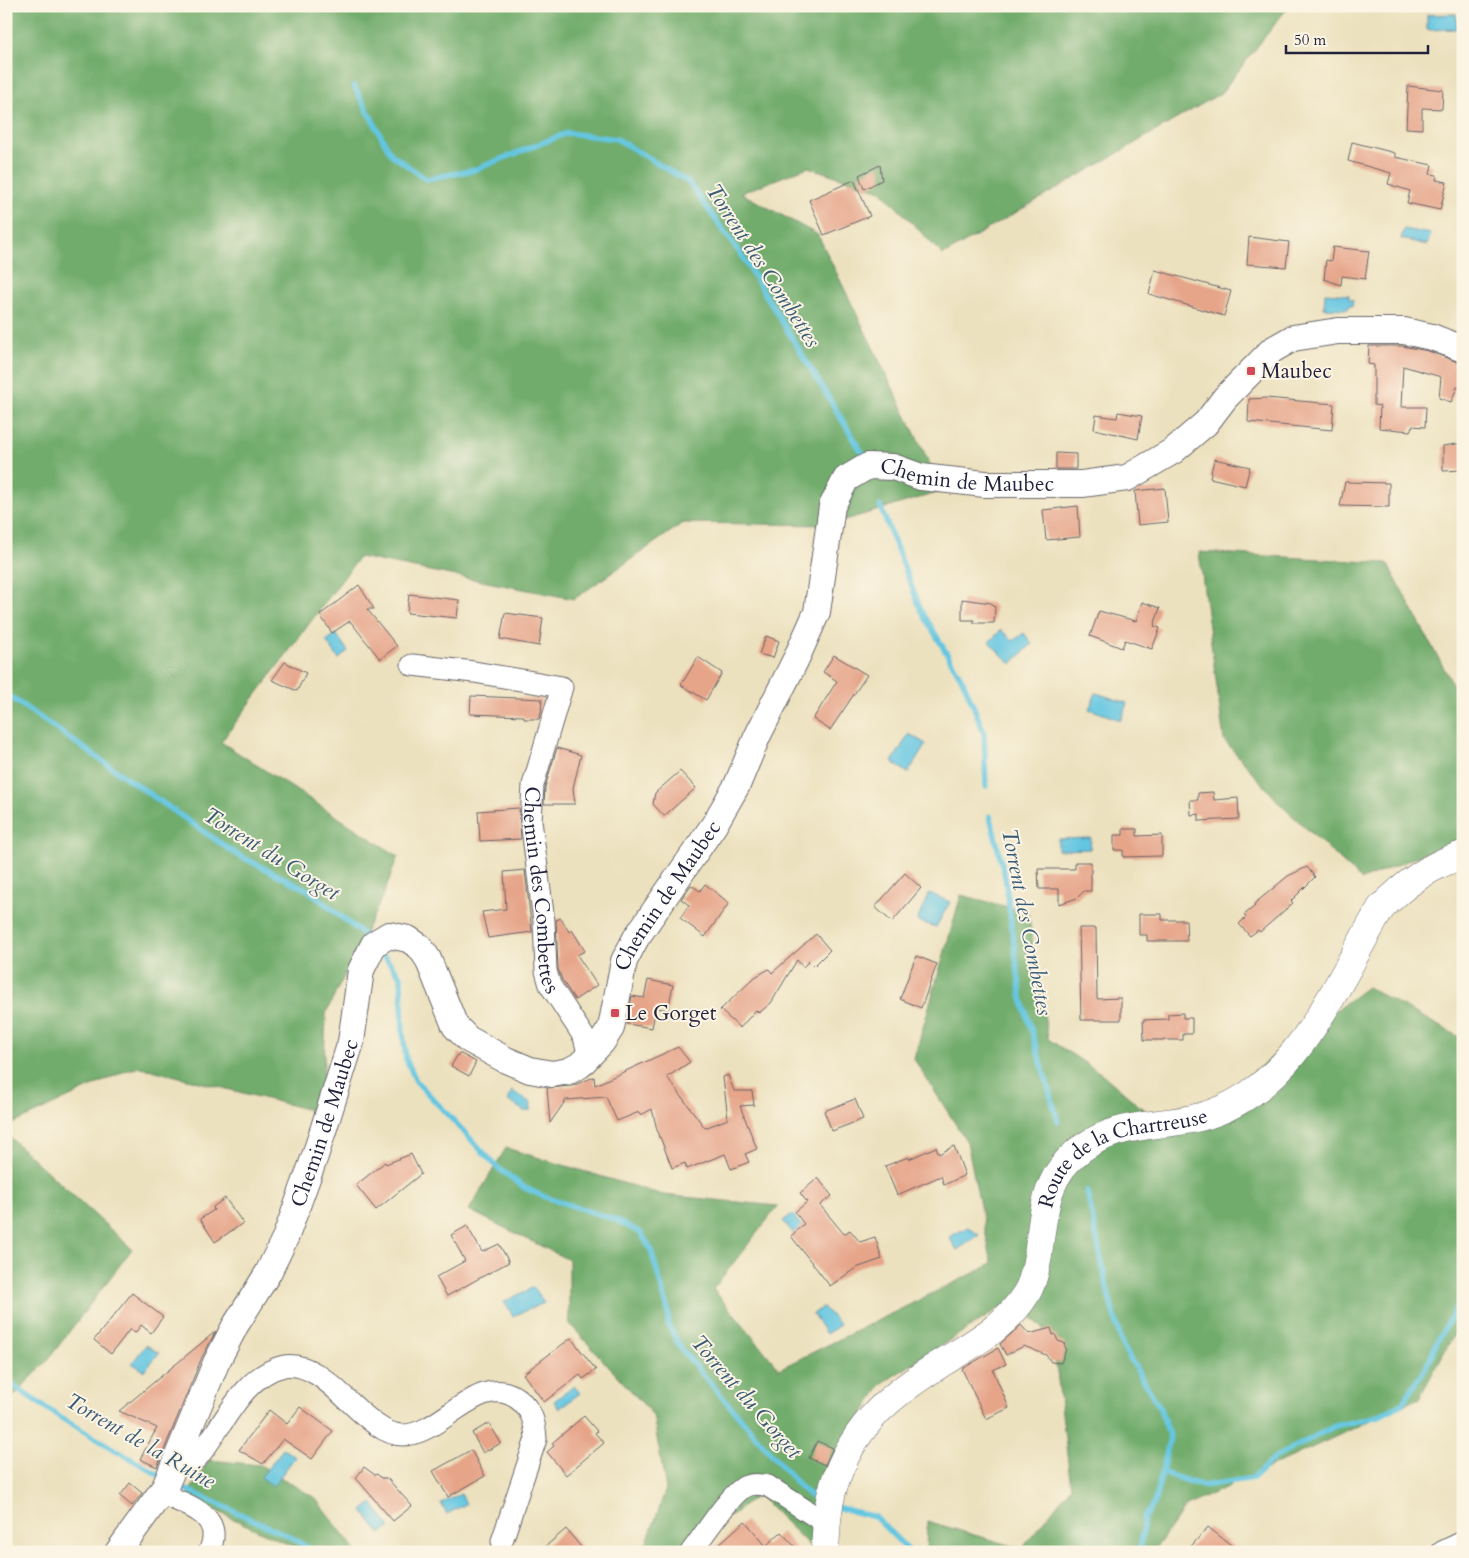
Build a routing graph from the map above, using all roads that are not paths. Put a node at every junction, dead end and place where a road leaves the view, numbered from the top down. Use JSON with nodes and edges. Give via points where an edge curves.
{"nodes":[{"id":1,"x":1463,"y":349,"type":"edge"},
{"id":2,"x":412,"y":665,"type":"dead end"},
{"id":3,"x":1463,"y":855,"type":"edge"},
{"id":4,"x":589,"y":1057,"type":"junction"},
{"id":5,"x":179,"y":1454,"type":"junction"},
{"id":6,"x":160,"y":1493,"type":"junction"},
{"id":7,"x":828,"y":1520,"type":"junction"},
{"id":8,"x":502,"y":1541,"type":"dead end"},
{"id":9,"x":1463,"y":1542,"type":"edge"},
{"id":10,"x":118,"y":1552,"type":"edge"},
{"id":11,"x":209,"y":1552,"type":"edge"},
{"id":12,"x":690,"y":1552,"type":"edge"},
{"id":13,"x":824,"y":1552,"type":"edge"},
{"id":14,"x":1442,"y":1552,"type":"edge"}],
"edges":[{"from":1,"to":4,"type":"street","name":"Chemin de Maubec","via":[[1404,331],[1338,331],[1293,338],[1272,350],[1200,429],[1174,451],[1127,478],[1082,484],[984,484],[921,477],[893,467],[868,466],[846,479],[832,506],[817,612],[732,793],[624,961],[612,1028]]},
{"from":2,"to":4,"type":"street","name":"Chemin des Combettes","via":[[562,687],[533,785],[531,821],[544,921],[546,971],[550,985],[584,1037]]},
{"from":3,"to":7,"type":"main road","name":"Route de la Chartreuse","via":[[1427,870],[1381,908],[1299,1047],[1262,1086],[1238,1102],[1199,1118],[1142,1124],[1112,1132],[1068,1160],[1046,1196],[1036,1268],[1028,1291],[1015,1312],[986,1336],[907,1385],[869,1419],[858,1432],[833,1489]]},
{"from":4,"to":5,"type":"street","name":"Chemin de Maubec","via":[[569,1071],[552,1074],[522,1067],[468,1039],[455,1026],[420,947],[408,939],[389,935],[374,944],[361,970],[351,1042],[297,1209],[268,1274],[216,1363]]},
{"from":5,"to":6,"type":"street","name":"Chemin de Maubec"},
{"from":5,"to":8,"type":"street","via":[[189,1460],[197,1458],[237,1402],[259,1378],[286,1366],[300,1366],[316,1373],[376,1423],[398,1435],[416,1434],[489,1391],[504,1391],[527,1406],[535,1421],[536,1439]]},
{"from":6,"to":10,"type":"street","name":"Chemin de Maubec"},
{"from":6,"to":11,"type":"street","via":[[205,1513],[214,1536]]},
{"from":7,"to":12,"type":"street","via":[[768,1486],[745,1486]]},
{"from":7,"to":13,"type":"main road","name":"Route de la Chartreuse"},
{"from":9,"to":14,"type":"street"}]}
